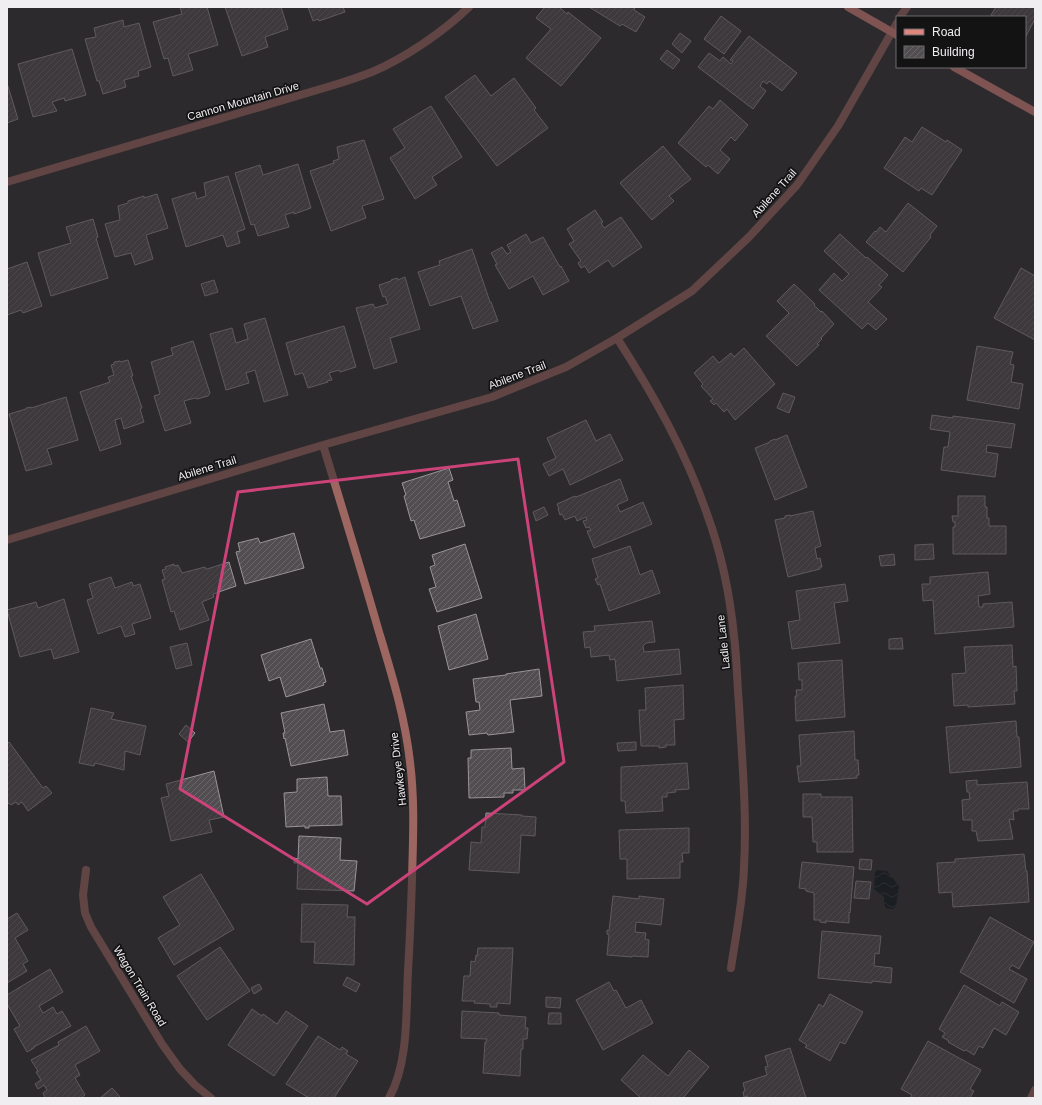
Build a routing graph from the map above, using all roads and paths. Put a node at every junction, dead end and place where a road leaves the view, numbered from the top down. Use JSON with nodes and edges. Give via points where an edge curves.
{"nodes":[{"id":1,"x":469,"y":7,"type":"edge"},
{"id":2,"x":848,"y":7,"type":"edge"},
{"id":3,"x":907,"y":7,"type":"edge"},
{"id":4,"x":901,"y":16,"type":"edge"},
{"id":5,"x":894,"y":33,"type":"edge"},
{"id":6,"x":956,"y":68,"type":"edge"},
{"id":7,"x":1035,"y":112,"type":"edge"},
{"id":8,"x":7,"y":182,"type":"edge"},
{"id":9,"x":617,"y":338,"type":"junction"},
{"id":10,"x":323,"y":445,"type":"junction"},
{"id":11,"x":7,"y":540,"type":"edge"},
{"id":12,"x":86,"y":870,"type":"dead end"},
{"id":13,"x":731,"y":968,"type":"dead end"},
{"id":14,"x":1035,"y":1090,"type":"edge"},
{"id":15,"x":211,"y":1098,"type":"edge"},
{"id":16,"x":389,"y":1098,"type":"edge"},
{"id":17,"x":1031,"y":1098,"type":"edge"}],
"edges":[{"from":1,"to":8,"type":"street","name":"Cannon Mountain Drive","via":[[407,54],[334,86]]},
{"from":2,"to":5,"type":"street"},
{"from":3,"to":4,"type":"street"},
{"from":5,"to":9,"type":"street","name":"Abilene Trail","via":[[838,126],[798,185],[749,237],[692,291]]},
{"from":6,"to":7,"type":"street"},
{"from":9,"to":10,"type":"street","name":"Abilene Trail","via":[[566,368],[492,396]]},
{"from":9,"to":13,"type":"street","name":"Ladle Lane","via":[[666,420],[692,474],[708,515],[728,592],[734,636],[745,798],[742,894]]},
{"from":10,"to":11,"type":"street","name":"Abilene Trail"},
{"from":10,"to":16,"type":"street","name":"Hawkeye Drive","via":[[394,685],[405,730],[413,794],[410,944],[403,1059]]},
{"from":12,"to":15,"type":"street","name":"Wagon Train Road","via":[[83,896],[85,913],[91,927],[162,1044],[180,1069]]},
{"from":14,"to":17,"type":"street"}]}
